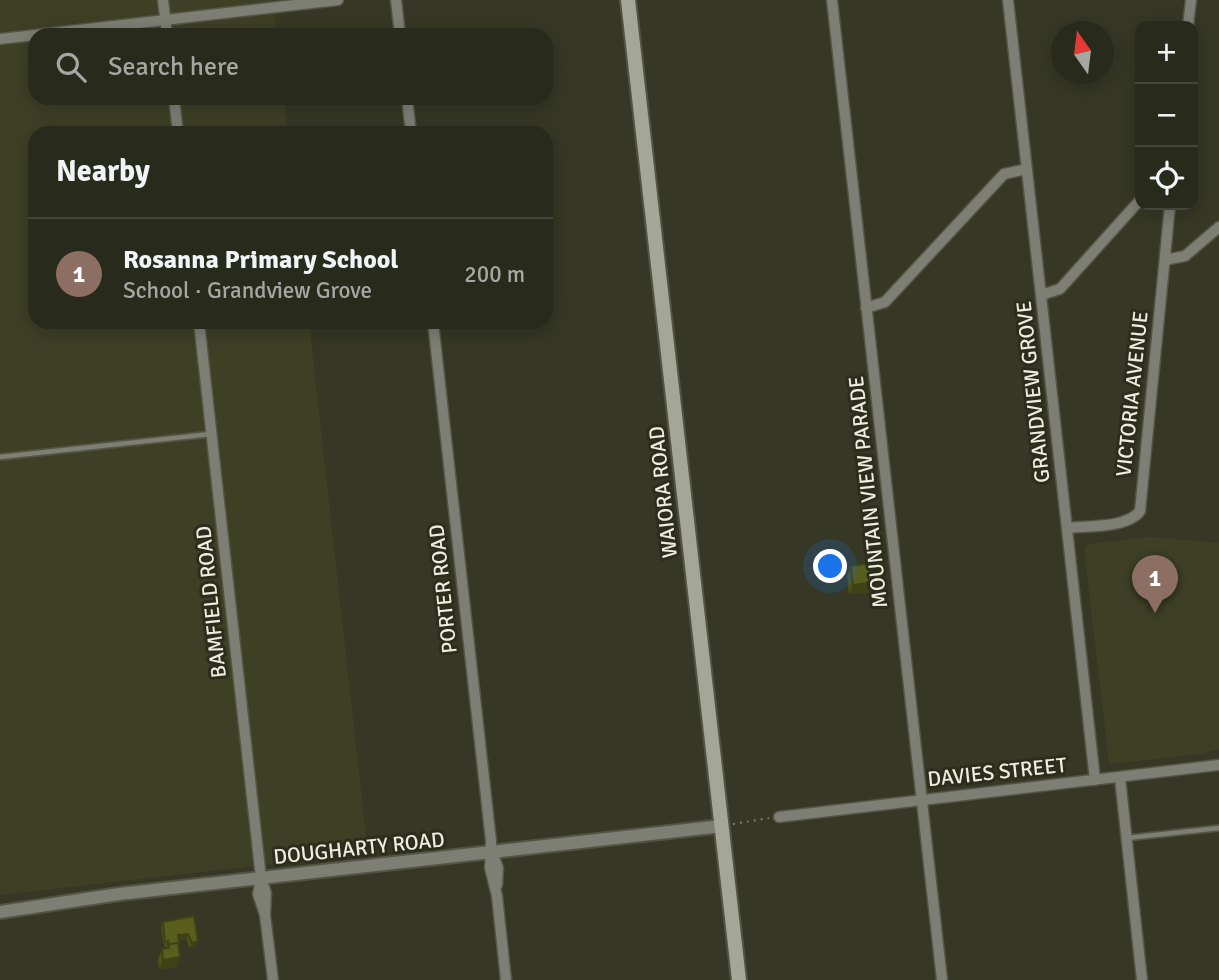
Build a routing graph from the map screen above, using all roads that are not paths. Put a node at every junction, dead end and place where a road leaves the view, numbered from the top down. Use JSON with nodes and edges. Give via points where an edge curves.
{"nodes":[{"id":1,"x":163,"y":0,"type":"edge"},
{"id":2,"x":338,"y":0,"type":"edge"},
{"id":3,"x":396,"y":0,"type":"edge"},
{"id":4,"x":628,"y":0,"type":"edge"},
{"id":5,"x":832,"y":0,"type":"edge"},
{"id":6,"x":1008,"y":0,"type":"edge"},
{"id":7,"x":1191,"y":0,"type":"edge"},
{"id":8,"x":166,"y":20,"type":"junction"},
{"id":9,"x":1189,"y":21,"type":"edge"},
{"id":10,"x":96,"y":28,"type":"edge"},
{"id":11,"x":167,"y":28,"type":"edge"},
{"id":12,"x":399,"y":28,"type":"edge"},
{"id":13,"x":28,"y":36,"type":"edge"},
{"id":14,"x":0,"y":39,"type":"edge"},
{"id":15,"x":175,"y":105,"type":"edge"},
{"id":16,"x":408,"y":105,"type":"edge"},
{"id":17,"x":177,"y":126,"type":"edge"},
{"id":18,"x":410,"y":126,"type":"edge"},
{"id":19,"x":1027,"y":169,"type":"junction"},
{"id":20,"x":1135,"y":206,"type":"edge"},
{"id":21,"x":1170,"y":210,"type":"edge"},
{"id":22,"x":1219,"y":227,"type":"edge"},
{"id":23,"x":1165,"y":260,"type":"junction"},
{"id":24,"x":1041,"y":295,"type":"junction"},
{"id":25,"x":866,"y":307,"type":"junction"},
{"id":26,"x":201,"y":329,"type":"edge"},
{"id":27,"x":434,"y":329,"type":"edge"},
{"id":28,"x":212,"y":434,"type":"junction"},
{"id":29,"x":0,"y":457,"type":"edge"},
{"id":30,"x":1067,"y":528,"type":"junction"},
{"id":31,"x":1219,"y":765,"type":"edge"},
{"id":32,"x":1120,"y":778,"type":"junction"},
{"id":33,"x":1096,"y":780,"type":"junction"},
{"id":34,"x":921,"y":799,"type":"junction"},
{"id":35,"x":779,"y":817,"type":"road end"},
{"id":36,"x":722,"y":825,"type":"junction"},
{"id":37,"x":1219,"y":828,"type":"edge"},
{"id":38,"x":1127,"y":838,"type":"junction"},
{"id":39,"x":492,"y":852,"type":"junction"},
{"id":40,"x":261,"y":878,"type":"junction"},
{"id":41,"x":0,"y":912,"type":"edge"},
{"id":42,"x":273,"y":980,"type":"edge"},
{"id":43,"x":506,"y":980,"type":"edge"},
{"id":44,"x":739,"y":980,"type":"edge"},
{"id":45,"x":942,"y":980,"type":"edge"},
{"id":46,"x":1142,"y":980,"type":"edge"}],
"edges":[{"from":1,"to":8,"type":"street"},
{"from":2,"to":8,"type":"street"},
{"from":3,"to":12,"type":"street"},
{"from":4,"to":36,"type":"main road","name":"WAIORA ROAD"},
{"from":5,"to":25,"type":"street","name":"MOUNTAIN VIEW PARADE"},
{"from":6,"to":19,"type":"street","name":"GRANDVIEW GROVE"},
{"from":7,"to":9,"type":"street"},
{"from":8,"to":10,"type":"street"},
{"from":8,"to":11,"type":"street"},
{"from":13,"to":14,"type":"street"},
{"from":15,"to":17,"type":"street"},
{"from":16,"to":18,"type":"street"},
{"from":19,"to":24,"type":"street","name":"GRANDVIEW GROVE"},
{"from":19,"to":25,"type":"street","via":[[1004,174],[885,302]]},
{"from":20,"to":24,"type":"street","via":[[1060,289]]},
{"from":21,"to":23,"type":"street","name":"VICTORIA AVENUE"},
{"from":22,"to":23,"type":"street","via":[[1185,256]]},
{"from":23,"to":30,"type":"street","name":"VICTORIA AVENUE","via":[[1140,511],[1125,522]]},
{"from":24,"to":30,"type":"street","name":"GRANDVIEW GROVE"},
{"from":25,"to":34,"type":"street","name":"MOUNTAIN VIEW PARADE"},
{"from":26,"to":28,"type":"street","name":"BAMFIELD ROAD"},
{"from":27,"to":39,"type":"street","name":"PORTER ROAD"},
{"from":28,"to":29,"type":"lane"},
{"from":28,"to":40,"type":"street","name":"BAMFIELD ROAD"},
{"from":30,"to":33,"type":"street","name":"GRANDVIEW GROVE"},
{"from":31,"to":32,"type":"street","name":"DAVIES STREET"},
{"from":32,"to":33,"type":"street","name":"DAVIES STREET"},
{"from":32,"to":38,"type":"street"},
{"from":33,"to":34,"type":"street","name":"DAVIES STREET"},
{"from":34,"to":35,"type":"street","name":"DAVIES STREET"},
{"from":34,"to":45,"type":"street","name":"MOUNTAIN VIEW PARADE"},
{"from":36,"to":39,"type":"street","name":"DOUGHARTY ROAD"},
{"from":36,"to":44,"type":"main road","name":"WAIORA ROAD"},
{"from":37,"to":38,"type":"lane"},
{"from":38,"to":46,"type":"street"},
{"from":39,"to":40,"type":"street","name":"DOUGHARTY ROAD"},
{"from":39,"to":43,"type":"street","name":"PORTER ROAD","via":[[498,867],[496,896]]},
{"from":40,"to":41,"type":"street","name":"DOUGHARTY ROAD"},
{"from":40,"to":42,"type":"street","name":"BAMFIELD ROAD"}]}
